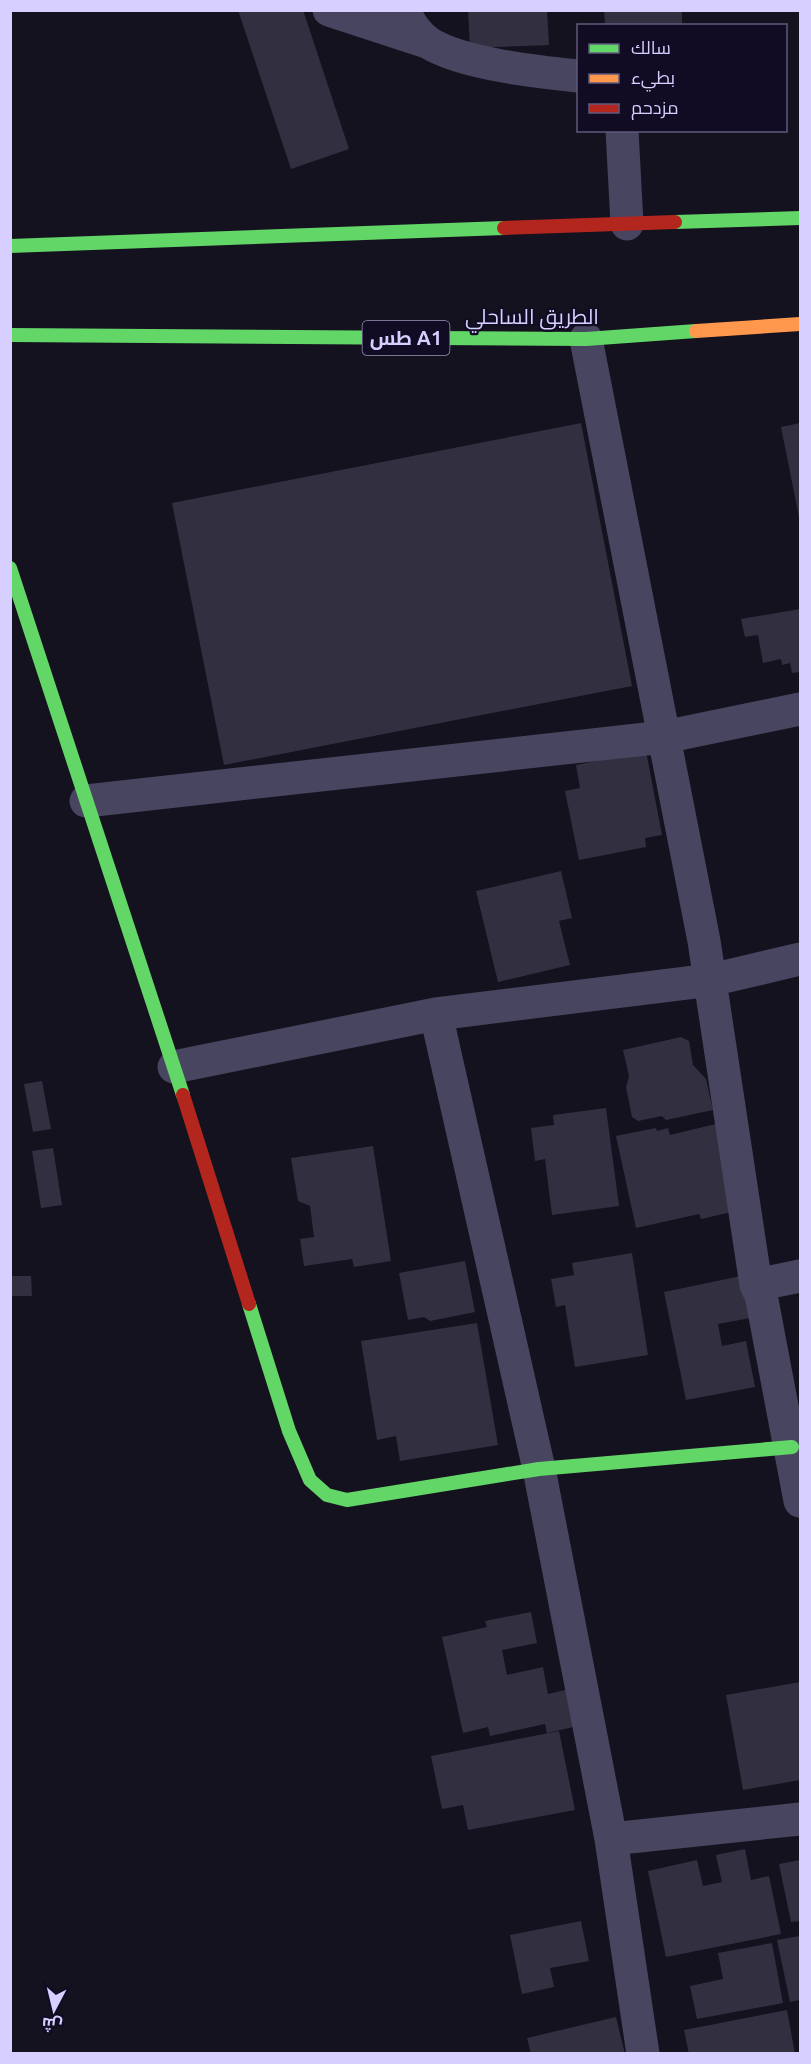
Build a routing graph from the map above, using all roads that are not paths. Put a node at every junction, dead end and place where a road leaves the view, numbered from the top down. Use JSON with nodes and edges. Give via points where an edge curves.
{"nodes":[{"id":1,"x":329,"y":10,"type":"edge"},
{"id":2,"x":405,"y":10,"type":"edge"},
{"id":3,"x":428,"y":42,"type":"junction"},
{"id":4,"x":577,"y":76,"type":"edge"},
{"id":5,"x":622,"y":132,"type":"edge"},
{"id":6,"x":801,"y":218,"type":"edge"},
{"id":7,"x":627,"y":224,"type":"junction"},
{"id":8,"x":10,"y":246,"type":"edge"},
{"id":9,"x":801,"y":324,"type":"edge"},
{"id":10,"x":10,"y":335,"type":"edge"},
{"id":11,"x":586,"y":339,"type":"junction"},
{"id":12,"x":10,"y":568,"type":"edge"},
{"id":13,"x":801,"y":709,"type":"edge"},
{"id":14,"x":664,"y":737,"type":"junction"},
{"id":15,"x":86,"y":801,"type":"junction"},
{"id":16,"x":801,"y":959,"type":"edge"},
{"id":17,"x":711,"y":980,"type":"junction"},
{"id":18,"x":436,"y":1014,"type":"junction"},
{"id":19,"x":174,"y":1067,"type":"junction"},
{"id":20,"x":801,"y":1276,"type":"edge"},
{"id":21,"x":756,"y":1285,"type":"junction"},
{"id":22,"x":792,"y":1447,"type":"junction"},
{"id":23,"x":539,"y":1469,"type":"junction"},
{"id":24,"x":801,"y":1502,"type":"edge"},
{"id":25,"x":801,"y":1819,"type":"edge"},
{"id":26,"x":611,"y":1839,"type":"junction"},
{"id":27,"x":643,"y":2054,"type":"edge"}],
"edges":[{"from":1,"to":3,"type":"street"},
{"from":2,"to":3,"type":"street","via":[[407,21]]},
{"from":3,"to":4,"type":"street","via":[[461,56]]},
{"from":5,"to":7,"type":"street"},
{"from":6,"to":7,"type":"main road"},
{"from":7,"to":8,"type":"main road"},
{"from":9,"to":11,"type":"main road","name":"الطريق الساحلي","number":"طس A1"},
{"from":10,"to":11,"type":"main road","name":"الطريق الساحلي","number":"طس A1"},
{"from":11,"to":14,"type":"street"},
{"from":12,"to":15,"type":"main road"},
{"from":13,"to":14,"type":"street"},
{"from":14,"to":15,"type":"street"},
{"from":14,"to":17,"type":"street"},
{"from":15,"to":19,"type":"main road"},
{"from":16,"to":17,"type":"street"},
{"from":17,"to":18,"type":"street"},
{"from":17,"to":21,"type":"street"},
{"from":18,"to":19,"type":"street"},
{"from":18,"to":23,"type":"street"},
{"from":19,"to":23,"type":"main road","via":[[289,1431],[310,1480],[327,1495],[348,1500]]},
{"from":20,"to":21,"type":"street"},
{"from":21,"to":22,"type":"street"},
{"from":22,"to":23,"type":"main road"},
{"from":22,"to":24,"type":"street"},
{"from":23,"to":26,"type":"street"},
{"from":25,"to":26,"type":"street"},
{"from":26,"to":27,"type":"street"}]}
